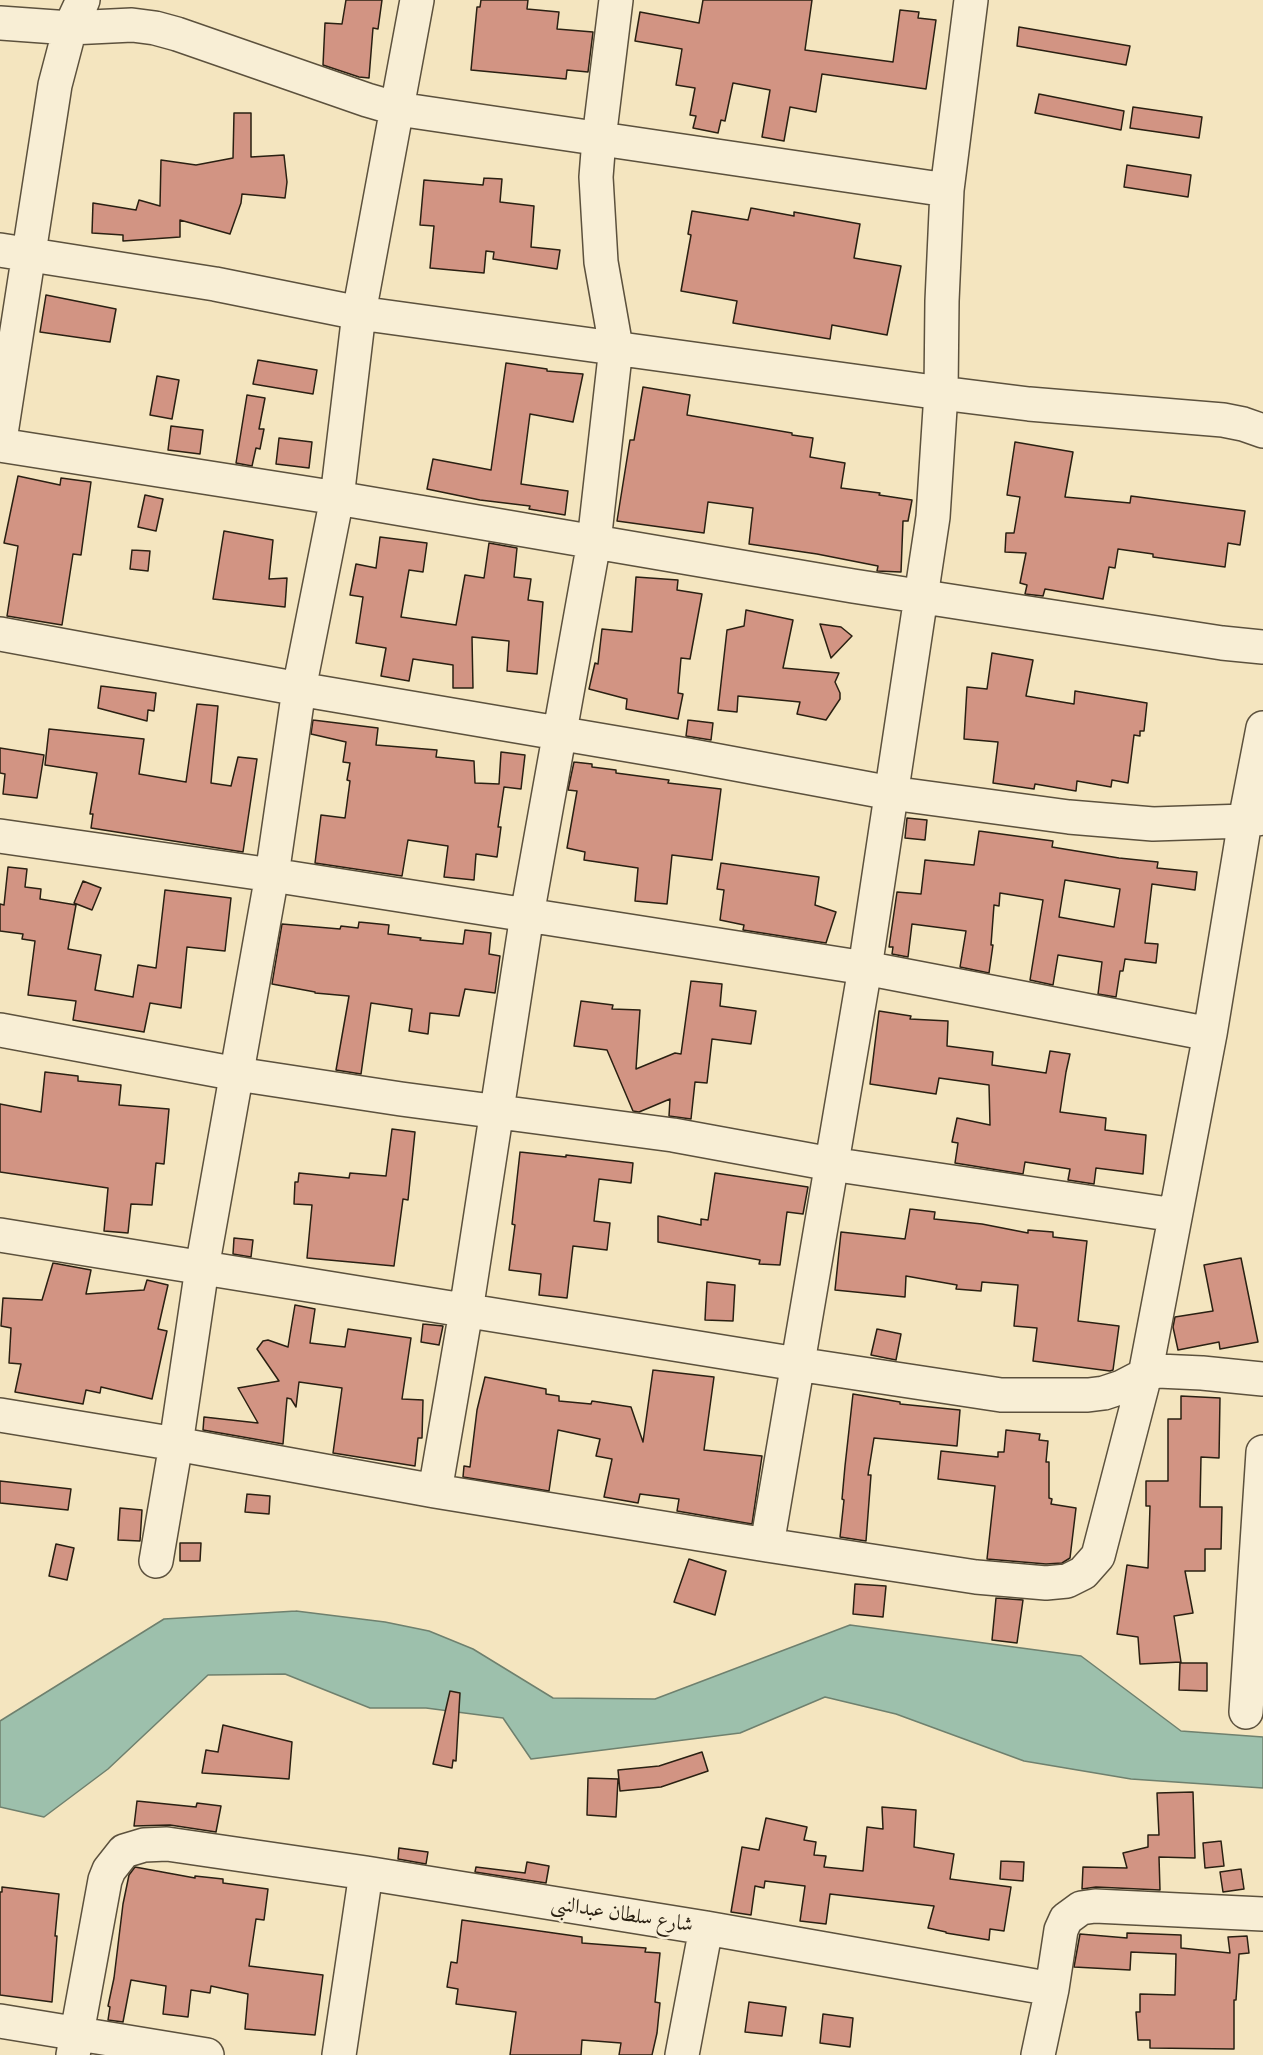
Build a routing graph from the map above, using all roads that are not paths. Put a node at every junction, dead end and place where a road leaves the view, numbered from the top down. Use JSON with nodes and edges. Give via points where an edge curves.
{"nodes":[{"id":1,"x":417,"y":0,"type":"edge"},
{"id":2,"x":616,"y":0,"type":"edge"},
{"id":3,"x":971,"y":0,"type":"edge"},
{"id":4,"x":76,"y":14,"type":"edge"},
{"id":5,"x":0,"y":23,"type":"edge"},
{"id":6,"x":398,"y":109,"type":"junction"},
{"id":7,"x":599,"y":139,"type":"junction"},
{"id":8,"x":947,"y":190,"type":"junction"},
{"id":9,"x":14,"y":253,"type":"edge"},
{"id":10,"x":359,"y":313,"type":"junction"},
{"id":11,"x":616,"y":347,"type":"junction"},
{"id":12,"x":941,"y":393,"type":"junction"},
{"id":13,"x":1263,"y":431,"type":"edge"},
{"id":14,"x":0,"y":443,"type":"edge"},
{"id":15,"x":337,"y":498,"type":"junction"},
{"id":16,"x":594,"y":542,"type":"junction"},
{"id":17,"x":922,"y":597,"type":"junction"},
{"id":18,"x":0,"y":634,"type":"edge"},
{"id":19,"x":1263,"y":647,"type":"edge"},
{"id":20,"x":299,"y":689,"type":"junction"},
{"id":21,"x":1263,"y":728,"type":"edge"},
{"id":22,"x":559,"y":734,"type":"junction"},
{"id":23,"x":891,"y":793,"type":"junction"},
{"id":24,"x":1254,"y":820,"type":"edge"},
{"id":25,"x":0,"y":836,"type":"edge"},
{"id":26,"x":272,"y":875,"type":"junction"},
{"id":27,"x":526,"y":915,"type":"junction"},
{"id":28,"x":865,"y":968,"type":"junction"},
{"id":29,"x":0,"y":1030,"type":"edge"},
{"id":30,"x":1210,"y":1034,"type":"junction"},
{"id":31,"x":237,"y":1074,"type":"junction"},
{"id":32,"x":497,"y":1112,"type":"junction"},
{"id":33,"x":831,"y":1164,"type":"junction"},
{"id":34,"x":1175,"y":1215,"type":"junction"},
{"id":35,"x":0,"y":1235,"type":"edge"},
{"id":36,"x":202,"y":1268,"type":"junction"},
{"id":37,"x":466,"y":1311,"type":"junction"},
{"id":38,"x":796,"y":1365,"type":"junction"},
{"id":39,"x":1145,"y":1375,"type":"junction"},
{"id":40,"x":1263,"y":1379,"type":"edge"},
{"id":41,"x":0,"y":1415,"type":"edge"},
{"id":42,"x":176,"y":1444,"type":"junction"},
{"id":43,"x":1263,"y":1452,"type":"edge"},
{"id":44,"x":435,"y":1491,"type":"junction"},
{"id":45,"x":767,"y":1545,"type":"junction"},
{"id":46,"x":156,"y":1561,"type":"dead end"},
{"id":47,"x":1246,"y":1712,"type":"dead end"},
{"id":48,"x":366,"y":1873,"type":"junction"},
{"id":49,"x":1263,"y":1914,"type":"edge"},
{"id":50,"x":706,"y":1928,"type":"junction"},
{"id":51,"x":1052,"y":1989,"type":"junction"},
{"id":52,"x":0,"y":2021,"type":"edge"},
{"id":53,"x":74,"y":2045,"type":"edge"},
{"id":54,"x":207,"y":2055,"type":"edge"},
{"id":55,"x":339,"y":2055,"type":"edge"},
{"id":56,"x":682,"y":2055,"type":"edge"},
{"id":57,"x":1038,"y":2055,"type":"edge"}],
"edges":[{"from":1,"to":6,"type":"street"},
{"from":2,"to":7,"type":"street"},
{"from":3,"to":8,"type":"street"},
{"from":4,"to":5,"type":"street"},
{"from":4,"to":6,"type":"street","via":[[177,34]]},
{"from":4,"to":9,"type":"street"},
{"from":6,"to":7,"type":"street"},
{"from":6,"to":10,"type":"street"},
{"from":7,"to":8,"type":"street"},
{"from":7,"to":11,"type":"street","via":[[601,262]]},
{"from":8,"to":12,"type":"street"},
{"from":9,"to":10,"type":"street","via":[[215,284]]},
{"from":9,"to":14,"type":"street"},
{"from":10,"to":11,"type":"street"},
{"from":10,"to":15,"type":"street"},
{"from":11,"to":12,"type":"street"},
{"from":11,"to":16,"type":"street"},
{"from":12,"to":13,"type":"street","via":[[1223,420]]},
{"from":12,"to":17,"type":"street","via":[[933,517]]},
{"from":14,"to":15,"type":"street"},
{"from":15,"to":16,"type":"street"},
{"from":15,"to":20,"type":"street"},
{"from":16,"to":17,"type":"street"},
{"from":16,"to":22,"type":"street"},
{"from":17,"to":19,"type":"street"},
{"from":17,"to":23,"type":"street"},
{"from":18,"to":20,"type":"street"},
{"from":20,"to":22,"type":"street"},
{"from":20,"to":26,"type":"street"},
{"from":21,"to":24,"type":"street"},
{"from":22,"to":23,"type":"street"},
{"from":22,"to":27,"type":"street"},
{"from":23,"to":24,"type":"street","via":[[1111,821],[1153,824]]},
{"from":23,"to":28,"type":"street"},
{"from":24,"to":30,"type":"street"},
{"from":25,"to":26,"type":"street"},
{"from":26,"to":27,"type":"street"},
{"from":26,"to":31,"type":"street"},
{"from":27,"to":28,"type":"street"},
{"from":27,"to":32,"type":"street"},
{"from":28,"to":30,"type":"street"},
{"from":28,"to":33,"type":"street"},
{"from":29,"to":31,"type":"street"},
{"from":30,"to":34,"type":"street"},
{"from":31,"to":32,"type":"street"},
{"from":31,"to":36,"type":"street"},
{"from":32,"to":33,"type":"street","via":[[673,1135]]},
{"from":32,"to":37,"type":"street"},
{"from":33,"to":34,"type":"street"},
{"from":33,"to":38,"type":"street"},
{"from":34,"to":39,"type":"street"},
{"from":35,"to":36,"type":"street"},
{"from":36,"to":37,"type":"street"},
{"from":36,"to":42,"type":"street"},
{"from":37,"to":38,"type":"street"},
{"from":37,"to":44,"type":"street"},
{"from":38,"to":39,"type":"street","via":[[1001,1395],[1104,1393]]},
{"from":38,"to":45,"type":"street"},
{"from":39,"to":40,"type":"street","via":[[1171,1371]]},
{"from":39,"to":45,"type":"street","via":[[1098,1556],[1083,1573],[1067,1581],[976,1577]]},
{"from":41,"to":42,"type":"street"},
{"from":42,"to":44,"type":"street"},
{"from":42,"to":46,"type":"street"},
{"from":43,"to":47,"type":"street"},
{"from":44,"to":45,"type":"street"},
{"from":48,"to":50,"type":"street","name":"شارع سلطان عبدالنبى"},
{"from":48,"to":53,"type":"street","name":"شارع سلطان عبدالنبى","via":[[167,1844],[124,1851],[105,1880]]},
{"from":48,"to":55,"type":"street"},
{"from":49,"to":51,"type":"street","via":[[1081,1908],[1066,1918],[1061,1930]]},
{"from":50,"to":51,"type":"street","name":"شارع سلطان عبدالنبى"},
{"from":50,"to":56,"type":"street"},
{"from":51,"to":57,"type":"street"},
{"from":52,"to":53,"type":"street"},
{"from":53,"to":54,"type":"street"}]}
